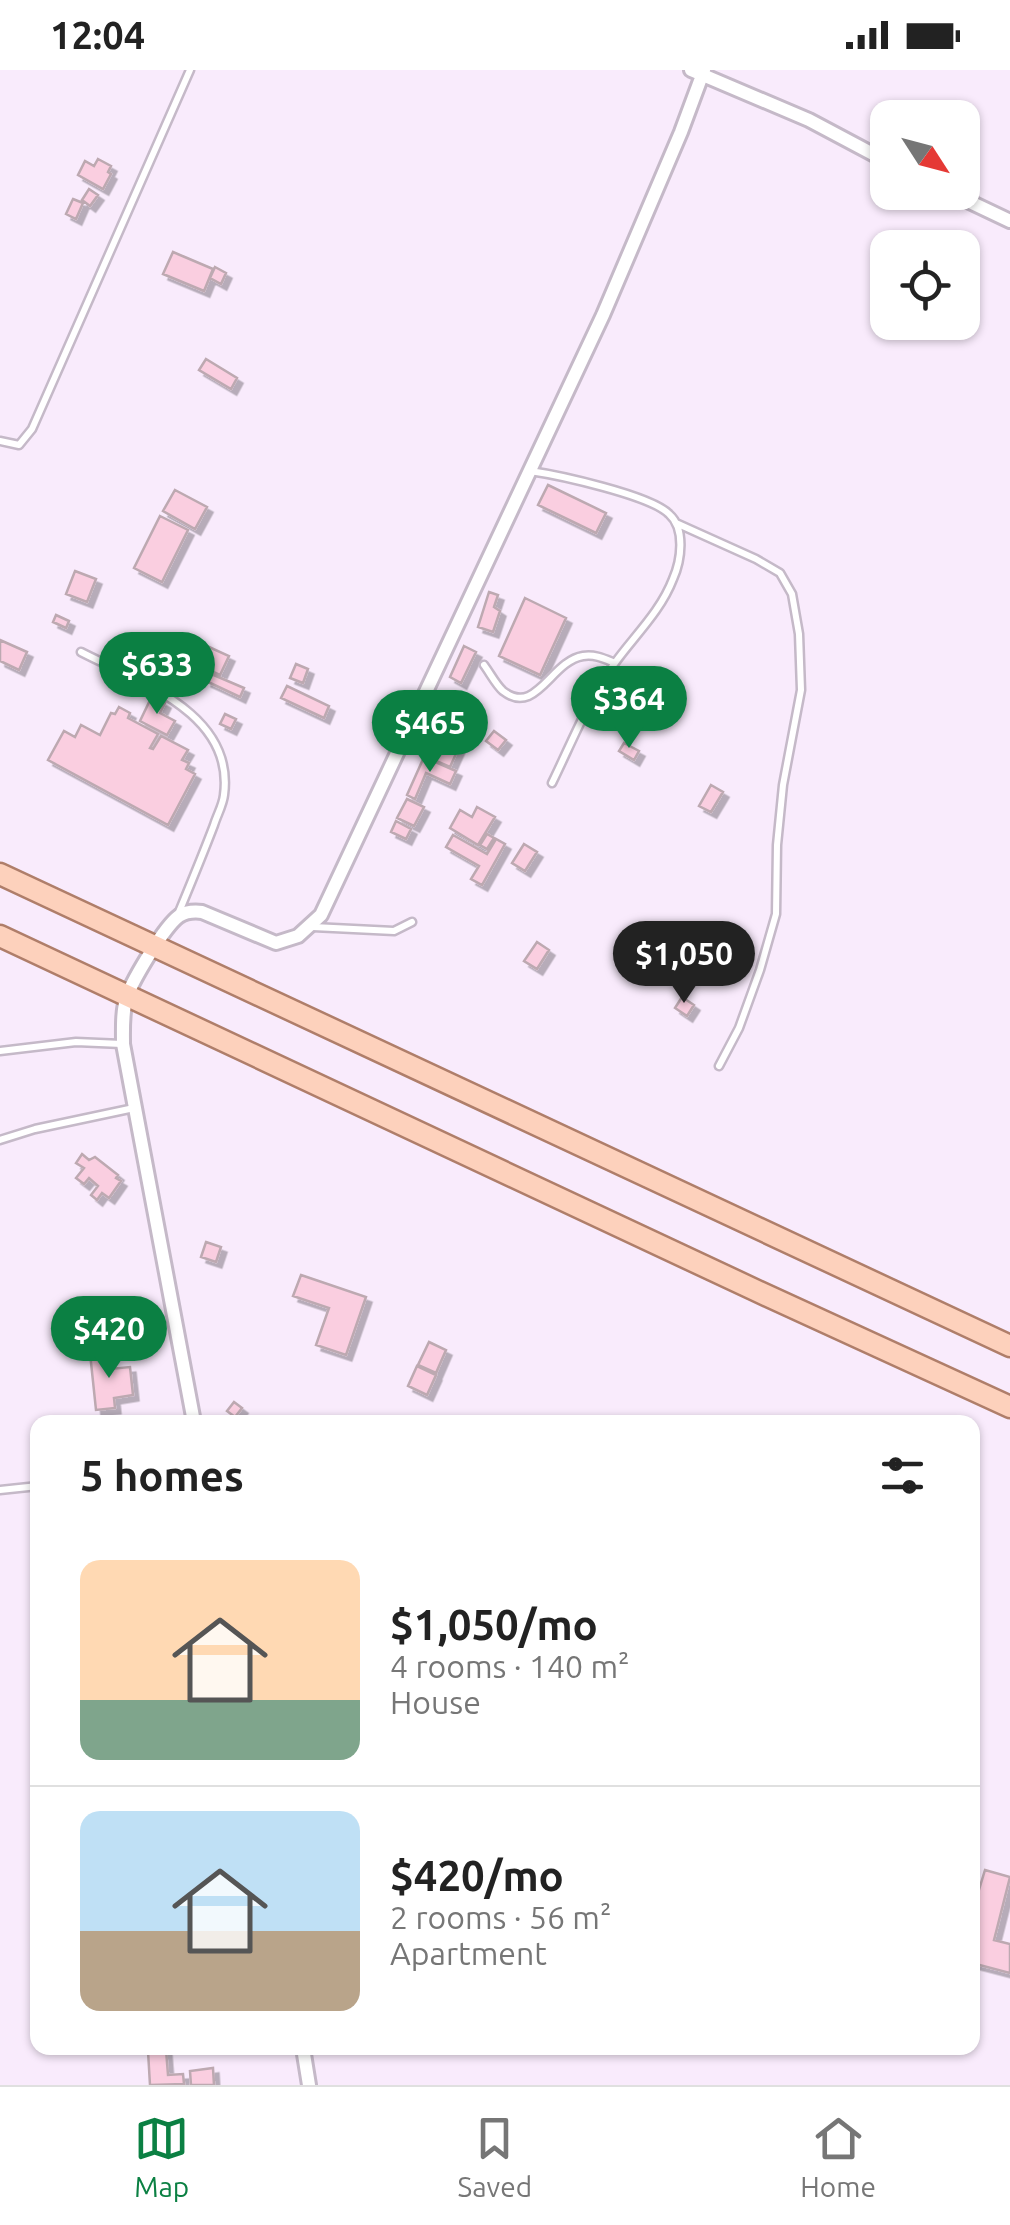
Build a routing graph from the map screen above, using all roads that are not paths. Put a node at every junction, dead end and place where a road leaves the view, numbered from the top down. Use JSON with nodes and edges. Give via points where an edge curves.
{"nodes":[{"id":1,"x":190,"y":70,"type":"edge"},
{"id":2,"x":699,"y":72,"type":"edge"},
{"id":3,"x":870,"y":153,"type":"edge"},
{"id":4,"x":980,"y":206,"type":"edge"},
{"id":5,"x":1009,"y":219,"type":"edge"},
{"id":6,"x":0,"y":442,"type":"edge"},
{"id":7,"x":529,"y":471,"type":"junction"},
{"id":8,"x":676,"y":524,"type":"junction"},
{"id":9,"x":81,"y":652,"type":"dead end"},
{"id":10,"x":615,"y":663,"type":"junction"},
{"id":11,"x":484,"y":665,"type":"dead end"},
{"id":12,"x":552,"y":783,"type":"dead end"},
{"id":13,"x":0,"y":874,"type":"edge"},
{"id":14,"x":177,"y":918,"type":"junction"},
{"id":15,"x":412,"y":922,"type":"dead end"},
{"id":16,"x":312,"y":926,"type":"junction"},
{"id":17,"x":0,"y":936,"type":"edge"},
{"id":18,"x":155,"y":946,"type":"junction"},
{"id":19,"x":128,"y":996,"type":"junction"},
{"id":20,"x":123,"y":1044,"type":"junction"},
{"id":21,"x":0,"y":1051,"type":"edge"},
{"id":22,"x":720,"y":1066,"type":"dead end"},
{"id":23,"x":135,"y":1108,"type":"junction"},
{"id":24,"x":0,"y":1140,"type":"edge"},
{"id":25,"x":1010,"y":1346,"type":"edge"},
{"id":26,"x":1010,"y":1407,"type":"edge"},
{"id":27,"x":193,"y":1415,"type":"edge"},
{"id":28,"x":30,"y":1487,"type":"edge"},
{"id":29,"x":0,"y":1490,"type":"edge"},
{"id":30,"x":304,"y":2055,"type":"edge"},
{"id":31,"x":309,"y":2085,"type":"edge"}],
"edges":[{"from":1,"to":6,"type":"lane","via":[[32,430],[19,445]]},
{"from":2,"to":3,"type":"street"},
{"from":2,"to":7,"type":"street","via":[[602,315]]},
{"from":4,"to":5,"type":"street"},
{"from":7,"to":8,"type":"lane","via":[[631,496]]},
{"from":7,"to":16,"type":"street"},
{"from":8,"to":10,"type":"lane","via":[[680,560],[672,582]]},
{"from":8,"to":22,"type":"lane","via":[[780,572],[792,594],[799,634],[801,690],[783,784],[776,914]]},
{"from":9,"to":14,"type":"lane","via":[[168,697],[216,744],[224,797]]},
{"from":10,"to":11,"type":"lane","via":[[598,656],[564,662],[533,696],[519,698],[503,691]]},
{"from":10,"to":12,"type":"lane"},
{"from":13,"to":18,"type":"main road"},
{"from":14,"to":16,"type":"street","via":[[202,912],[276,942]]},
{"from":14,"to":18,"type":"street"},
{"from":15,"to":16,"type":"lane","via":[[394,931]]},
{"from":17,"to":19,"type":"main road"},
{"from":18,"to":19,"type":"street"},
{"from":18,"to":25,"type":"main road"},
{"from":19,"to":20,"type":"street"},
{"from":19,"to":26,"type":"main road"},
{"from":20,"to":21,"type":"lane"},
{"from":20,"to":23,"type":"street"},
{"from":23,"to":24,"type":"lane"},
{"from":23,"to":27,"type":"street"},
{"from":28,"to":29,"type":"lane"},
{"from":30,"to":31,"type":"street"}]}
